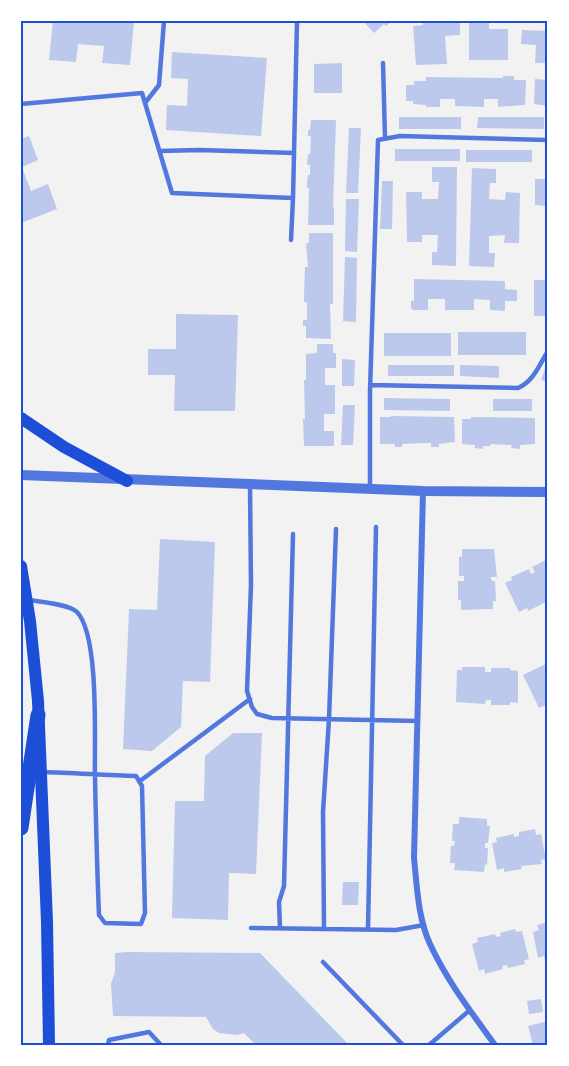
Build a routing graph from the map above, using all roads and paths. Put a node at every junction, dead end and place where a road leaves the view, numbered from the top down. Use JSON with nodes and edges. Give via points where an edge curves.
{"nodes":[{"id":1,"x":164,"y":21,"type":"edge"},
{"id":2,"x":297,"y":21,"type":"edge"},
{"id":3,"x":383,"y":63,"type":"dead end"},
{"id":4,"x":145,"y":103,"type":"junction"},
{"id":5,"x":21,"y":104,"type":"edge"},
{"id":6,"x":385,"y":138,"type":"junction"},
{"id":7,"x":548,"y":140,"type":"edge"},
{"id":8,"x":160,"y":151,"type":"junction"},
{"id":9,"x":294,"y":153,"type":"junction"},
{"id":10,"x":293,"y":198,"type":"junction"},
{"id":11,"x":291,"y":240,"type":"dead end"},
{"id":12,"x":548,"y":351,"type":"edge"},
{"id":13,"x":370,"y":385,"type":"junction"},
{"id":14,"x":21,"y":418,"type":"edge"},
{"id":15,"x":21,"y":475,"type":"edge"},
{"id":16,"x":127,"y":481,"type":"junction"},
{"id":17,"x":250,"y":485,"type":"junction"},
{"id":18,"x":370,"y":489,"type":"junction"},
{"id":19,"x":423,"y":491,"type":"junction"},
{"id":20,"x":548,"y":492,"type":"edge"},
{"id":21,"x":376,"y":527,"type":"dead end"},
{"id":22,"x":336,"y":529,"type":"dead end"},
{"id":23,"x":293,"y":534,"type":"dead end"},
{"id":24,"x":21,"y":566,"type":"edge"},
{"id":25,"x":27,"y":600,"type":"junction"},
{"id":26,"x":250,"y":699,"type":"junction"},
{"id":27,"x":38,"y":715,"type":"junction"},
{"id":28,"x":290,"y":719,"type":"junction"},
{"id":29,"x":329,"y":719,"type":"junction"},
{"id":30,"x":373,"y":720,"type":"junction"},
{"id":31,"x":418,"y":721,"type":"junction"},
{"id":32,"x":40,"y":772,"type":"junction"},
{"id":33,"x":94,"y":774,"type":"junction"},
{"id":34,"x":140,"y":782,"type":"junction"},
{"id":35,"x":21,"y":828,"type":"edge"},
{"id":36,"x":424,"y":925,"type":"junction"},
{"id":37,"x":251,"y":928,"type":"dead end"},
{"id":38,"x":280,"y":928,"type":"junction"},
{"id":39,"x":324,"y":928,"type":"junction"},
{"id":40,"x":368,"y":928,"type":"junction"},
{"id":41,"x":323,"y":962,"type":"dead end"},
{"id":42,"x":470,"y":1010,"type":"junction"},
{"id":43,"x":435,"y":1040,"type":"junction"},
{"id":44,"x":49,"y":1045,"type":"edge"},
{"id":45,"x":108,"y":1045,"type":"edge"},
{"id":46,"x":161,"y":1045,"type":"edge"},
{"id":47,"x":403,"y":1045,"type":"edge"},
{"id":48,"x":429,"y":1045,"type":"edge"},
{"id":49,"x":440,"y":1045,"type":"edge"},
{"id":50,"x":495,"y":1045,"type":"edge"}],
"edges":[{"from":1,"to":4,"type":"lane","via":[[159,85]]},
{"from":2,"to":9,"type":"lane"},
{"from":3,"to":6,"type":"lane"},
{"from":4,"to":5,"type":"lane","via":[[142,93]]},
{"from":4,"to":8,"type":"lane"},
{"from":6,"to":7,"type":"lane"},
{"from":6,"to":13,"type":"lane","via":[[378,140],[376,147]]},
{"from":8,"to":9,"type":"lane"},
{"from":8,"to":10,"type":"lane","via":[[172,194]]},
{"from":9,"to":10,"type":"lane"},
{"from":10,"to":11,"type":"lane"},
{"from":12,"to":13,"type":"lane","via":[[532,378],[518,388]]},
{"from":13,"to":18,"type":"lane"},
{"from":14,"to":16,"type":"main road"},
{"from":15,"to":16,"type":"street"},
{"from":16,"to":17,"type":"street"},
{"from":17,"to":18,"type":"street"},
{"from":17,"to":26,"type":"lane"},
{"from":18,"to":19,"type":"street"},
{"from":19,"to":20,"type":"street"},
{"from":19,"to":31,"type":"street"},
{"from":21,"to":30,"type":"lane"},
{"from":22,"to":29,"type":"lane"},
{"from":23,"to":28,"type":"lane"},
{"from":24,"to":25,"type":"main road"},
{"from":25,"to":27,"type":"main road"},
{"from":25,"to":33,"type":"lane","via":[[69,607],[82,619],[92,658]]},
{"from":26,"to":28,"type":"lane","via":[[257,714]]},
{"from":26,"to":34,"type":"lane"},
{"from":27,"to":32,"type":"main road"},
{"from":27,"to":35,"type":"highway"},
{"from":28,"to":29,"type":"lane"},
{"from":28,"to":38,"type":"lane"},
{"from":29,"to":30,"type":"lane"},
{"from":29,"to":39,"type":"lane","via":[[323,812]]},
{"from":30,"to":31,"type":"lane"},
{"from":30,"to":40,"type":"lane"},
{"from":31,"to":36,"type":"street","via":[[414,858]]},
{"from":32,"to":33,"type":"lane"},
{"from":32,"to":44,"type":"main road"},
{"from":33,"to":34,"type":"lane","via":[[136,776]]},
{"from":33,"to":34,"type":"lane","via":[[99,915],[105,923],[141,924],[145,912]]},
{"from":36,"to":40,"type":"lane","via":[[396,930]]},
{"from":36,"to":42,"type":"street","via":[[429,943]]},
{"from":37,"to":38,"type":"lane"},
{"from":38,"to":39,"type":"lane"},
{"from":39,"to":40,"type":"lane"},
{"from":41,"to":47,"type":"lane"},
{"from":42,"to":43,"type":"lane"},
{"from":42,"to":50,"type":"street"},
{"from":43,"to":48,"type":"lane"},
{"from":43,"to":49,"type":"lane"},
{"from":45,"to":46,"type":"lane","via":[[109,1040],[149,1032]]}]}
